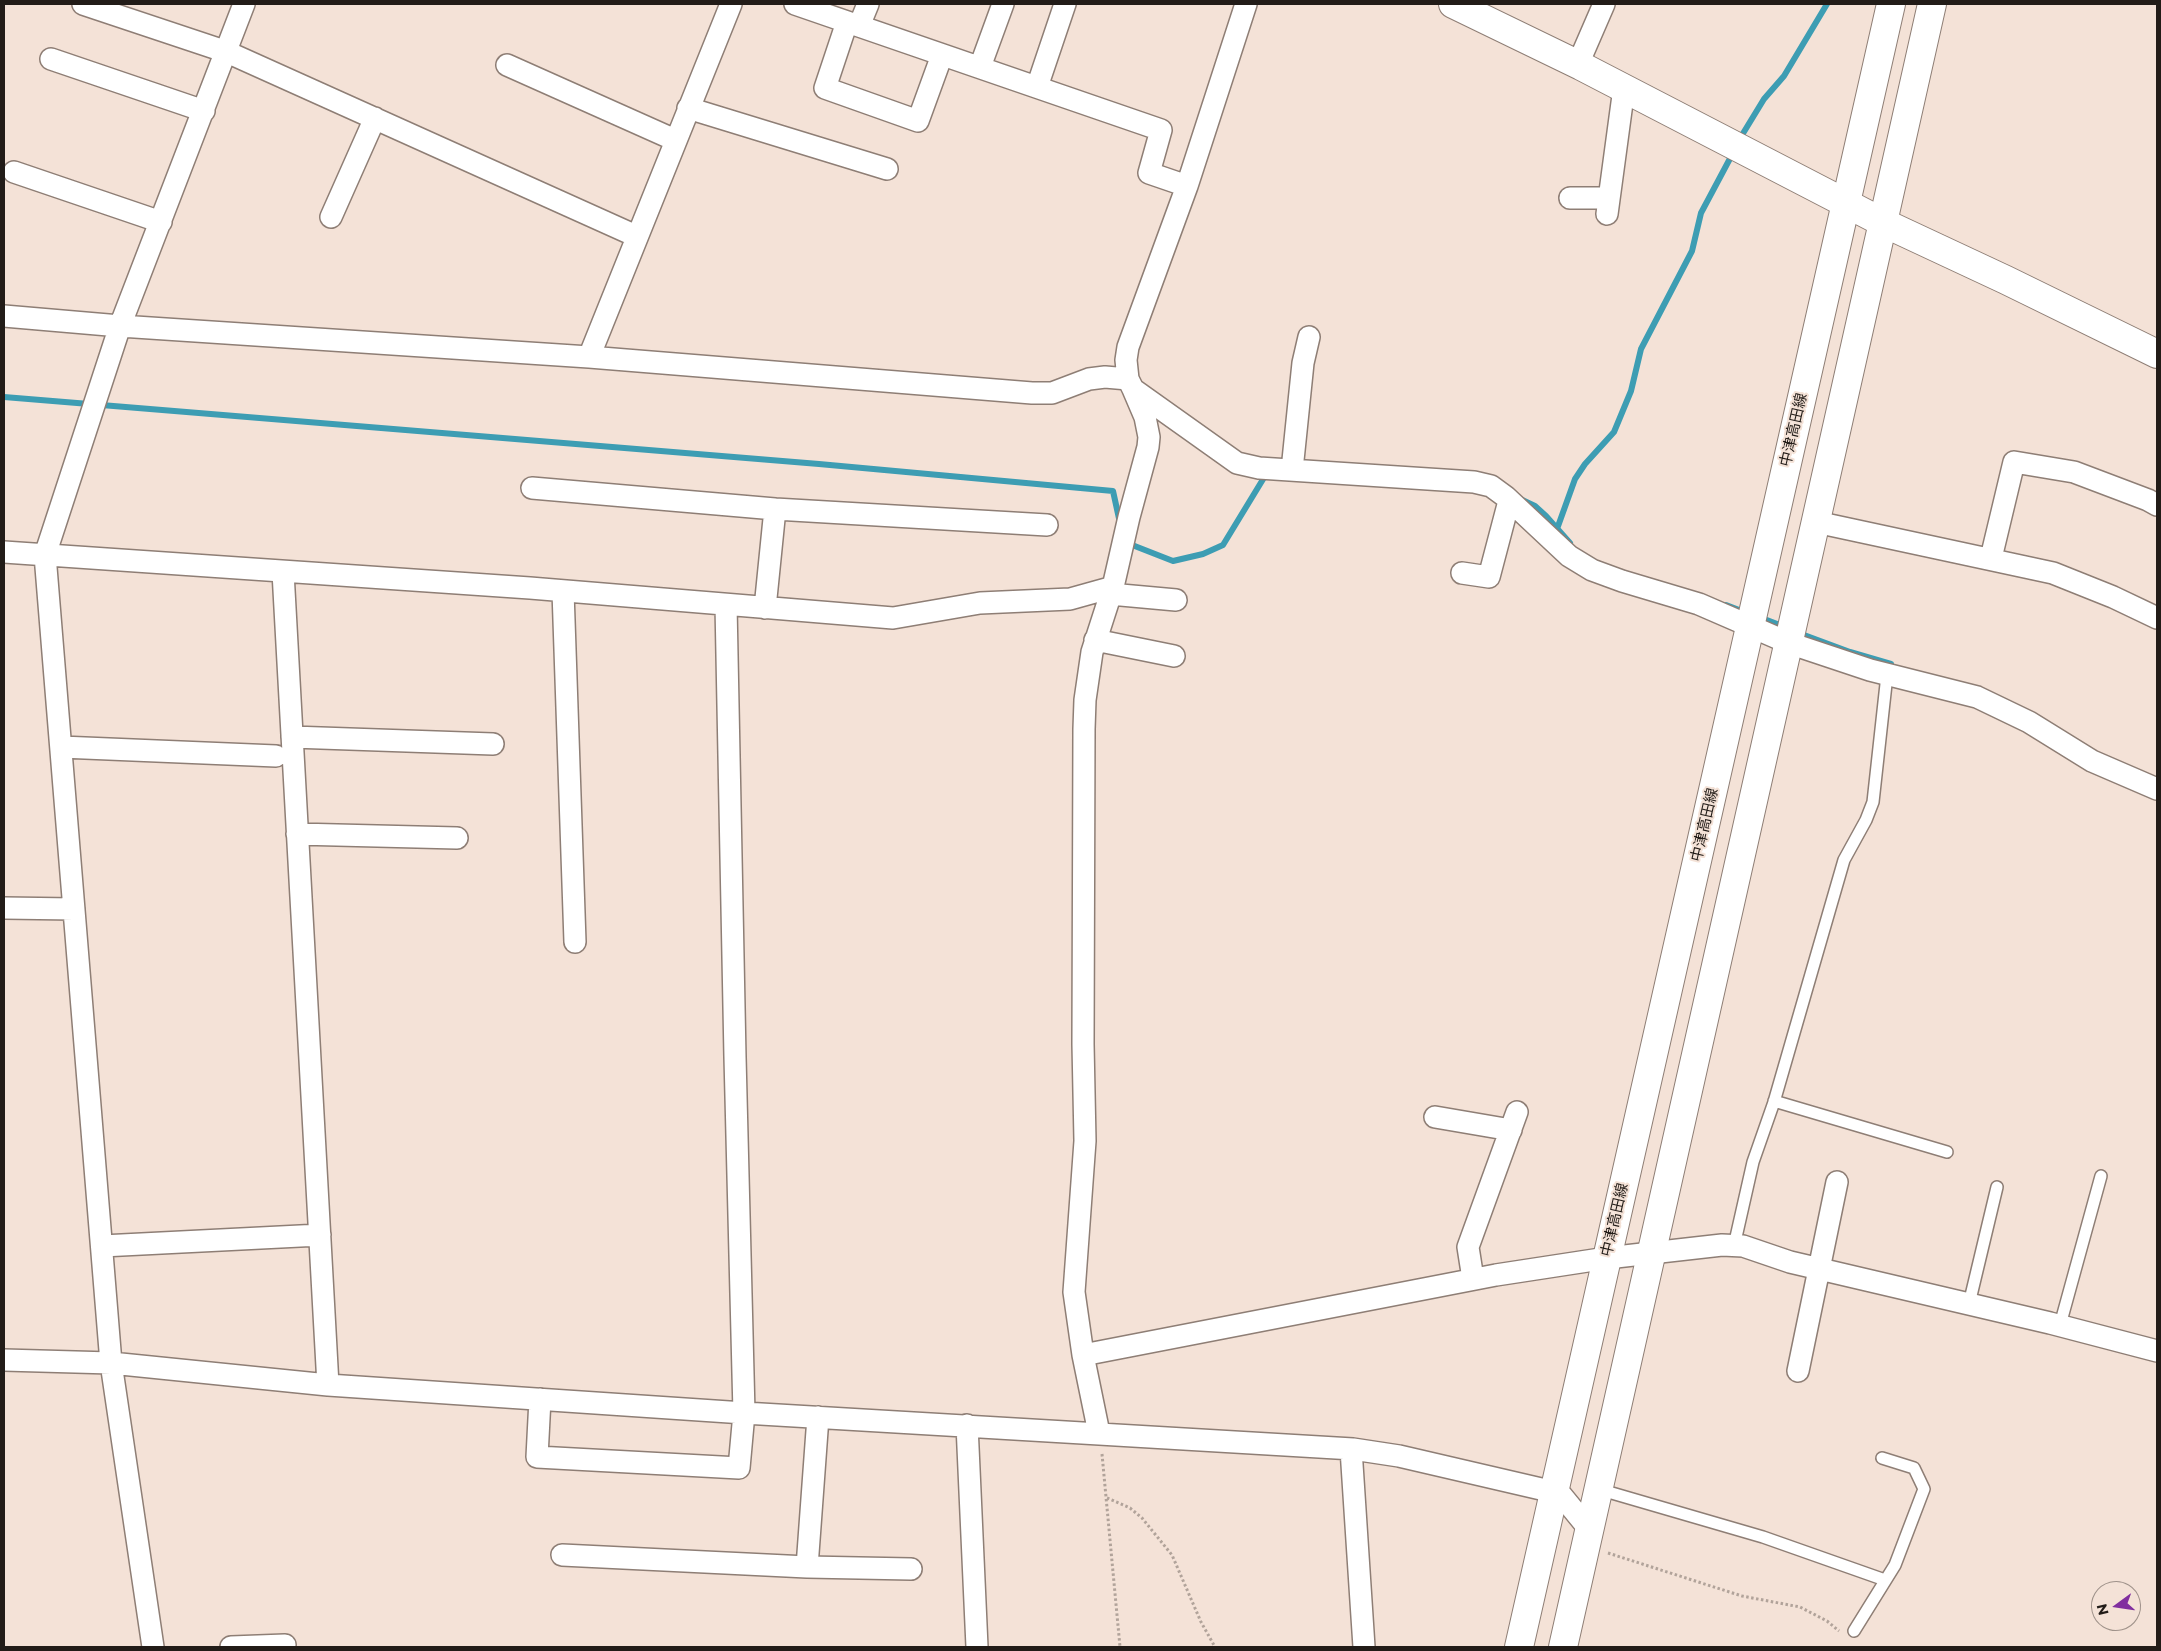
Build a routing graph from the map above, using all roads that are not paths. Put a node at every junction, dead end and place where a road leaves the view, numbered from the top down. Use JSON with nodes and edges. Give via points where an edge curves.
{"nodes":[{"id":1,"x":83,"y":4,"type":"edge"},
{"id":2,"x":244,"y":4,"type":"edge"},
{"id":3,"x":731,"y":4,"type":"edge"},
{"id":4,"x":794,"y":4,"type":"edge"},
{"id":5,"x":868,"y":4,"type":"edge"},
{"id":6,"x":1003,"y":4,"type":"edge"},
{"id":7,"x":1066,"y":4,"type":"edge"},
{"id":8,"x":1246,"y":4,"type":"edge"},
{"id":9,"x":1453,"y":4,"type":"edge"},
{"id":10,"x":1604,"y":4,"type":"edge"},
{"id":11,"x":1891,"y":4,"type":"edge"},
{"id":12,"x":1932,"y":4,"type":"edge"},
{"id":13,"x":853,"y":24,"type":"junction"},
{"id":14,"x":227,"y":52,"type":"junction"},
{"id":15,"x":942,"y":55,"type":"junction"},
{"id":16,"x":51,"y":59,"type":"dead end"},
{"id":17,"x":1578,"y":64,"type":"junction"},
{"id":18,"x":507,"y":65,"type":"dead end"},
{"id":19,"x":980,"y":67,"type":"junction"},
{"id":20,"x":1037,"y":87,"type":"junction"},
{"id":21,"x":1624,"y":88,"type":"junction"},
{"id":22,"x":688,"y":108,"type":"junction"},
{"id":23,"x":204,"y":111,"type":"junction"},
{"id":24,"x":375,"y":118,"type":"junction"},
{"id":25,"x":675,"y":140,"type":"junction"},
{"id":26,"x":887,"y":169,"type":"dead end"},
{"id":27,"x":14,"y":172,"type":"dead end"},
{"id":28,"x":1187,"y":186,"type":"junction"},
{"id":29,"x":1570,"y":198,"type":"dead end"},
{"id":30,"x":1845,"y":204,"type":"junction"},
{"id":31,"x":331,"y":217,"type":"dead end"},
{"id":32,"x":161,"y":222,"type":"junction"},
{"id":33,"x":1884,"y":223,"type":"junction"},
{"id":34,"x":636,"y":236,"type":"junction"},
{"id":35,"x":4,"y":316,"type":"edge"},
{"id":36,"x":120,"y":326,"type":"junction"},
{"id":37,"x":1308,"y":337,"type":"dead end"},
{"id":38,"x":2157,"y":354,"type":"edge"},
{"id":39,"x":589,"y":356,"type":"junction"},
{"id":40,"x":1131,"y":384,"type":"junction"},
{"id":41,"x":1180,"y":422,"type":"junction"},
{"id":42,"x":1148,"y":447,"type":"junction"},
{"id":43,"x":1292,"y":470,"type":"junction"},
{"id":44,"x":532,"y":488,"type":"dead end"},
{"id":45,"x":1510,"y":501,"type":"junction"},
{"id":46,"x":2157,"y":505,"type":"edge"},
{"id":47,"x":775,"y":509,"type":"junction"},
{"id":48,"x":1816,"y":522,"type":"junction"},
{"id":49,"x":1046,"y":525,"type":"dead end"},
{"id":50,"x":4,"y":552,"type":"edge"},
{"id":51,"x":45,"y":555,"type":"junction"},
{"id":52,"x":1991,"y":558,"type":"junction"},
{"id":53,"x":283,"y":572,"type":"junction"},
{"id":54,"x":1462,"y":573,"type":"dead end"},
{"id":55,"x":563,"y":590,"type":"junction"},
{"id":56,"x":1112,"y":590,"type":"junction"},
{"id":57,"x":1176,"y":600,"type":"dead end"},
{"id":58,"x":726,"y":605,"type":"junction"},
{"id":59,"x":765,"y":608,"type":"junction"},
{"id":60,"x":2157,"y":618,"type":"edge"},
{"id":61,"x":1750,"y":626,"type":"junction"},
{"id":62,"x":1096,"y":640,"type":"junction"},
{"id":63,"x":1789,"y":643,"type":"junction"},
{"id":64,"x":1174,"y":656,"type":"dead end"},
{"id":65,"x":1887,"y":674,"type":"junction"},
{"id":66,"x":292,"y":737,"type":"junction"},
{"id":67,"x":493,"y":744,"type":"dead end"},
{"id":68,"x":61,"y":747,"type":"junction"},
{"id":69,"x":276,"y":756,"type":"dead end"},
{"id":70,"x":2157,"y":789,"type":"edge"},
{"id":71,"x":297,"y":834,"type":"junction"},
{"id":72,"x":457,"y":838,"type":"dead end"},
{"id":73,"x":4,"y":908,"type":"edge"},
{"id":74,"x":74,"y":909,"type":"junction"},
{"id":75,"x":575,"y":942,"type":"dead end"},
{"id":76,"x":1774,"y":1100,"type":"junction"},
{"id":77,"x":1435,"y":1117,"type":"dead end"},
{"id":78,"x":1947,"y":1152,"type":"dead end"},
{"id":79,"x":2101,"y":1176,"type":"dead end"},
{"id":80,"x":1837,"y":1182,"type":"dead end"},
{"id":81,"x":1997,"y":1187,"type":"dead end"},
{"id":82,"x":320,"y":1235,"type":"junction"},
{"id":83,"x":102,"y":1246,"type":"junction"},
{"id":84,"x":1734,"y":1246,"type":"junction"},
{"id":85,"x":1652,"y":1252,"type":"junction"},
{"id":86,"x":1607,"y":1258,"type":"junction"},
{"id":87,"x":1819,"y":1269,"type":"junction"},
{"id":88,"x":1473,"y":1279,"type":"junction"},
{"id":89,"x":1969,"y":1304,"type":"junction"},
{"id":90,"x":2060,"y":1325,"type":"junction"},
{"id":91,"x":2157,"y":1351,"type":"edge"},
{"id":92,"x":1083,"y":1355,"type":"junction"},
{"id":93,"x":4,"y":1360,"type":"edge"},
{"id":94,"x":111,"y":1363,"type":"junction"},
{"id":95,"x":1798,"y":1371,"type":"dead end"},
{"id":96,"x":328,"y":1385,"type":"junction"},
{"id":97,"x":540,"y":1399,"type":"junction"},
{"id":98,"x":744,"y":1413,"type":"junction"},
{"id":99,"x":818,"y":1417,"type":"junction"},
{"id":100,"x":968,"y":1425,"type":"junction"},
{"id":101,"x":1098,"y":1433,"type":"junction"},
{"id":102,"x":1351,"y":1449,"type":"junction"},
{"id":103,"x":1882,"y":1458,"type":"dead end"},
{"id":104,"x":1598,"y":1489,"type":"junction"},
{"id":105,"x":1554,"y":1492,"type":"junction"},
{"id":106,"x":1588,"y":1537,"type":"junction"},
{"id":107,"x":562,"y":1555,"type":"dead end"},
{"id":108,"x":807,"y":1567,"type":"junction"},
{"id":109,"x":911,"y":1569,"type":"dead end"},
{"id":110,"x":1885,"y":1580,"type":"junction"},
{"id":111,"x":1850,"y":1634,"type":"road end"},
{"id":112,"x":285,"y":1645,"type":"dead end"},
{"id":113,"x":153,"y":1647,"type":"edge"},
{"id":114,"x":232,"y":1647,"type":"edge"},
{"id":115,"x":978,"y":1647,"type":"edge"},
{"id":116,"x":1364,"y":1647,"type":"edge"},
{"id":117,"x":1519,"y":1647,"type":"edge"},
{"id":118,"x":1563,"y":1647,"type":"edge"}],
"edges":[{"from":1,"to":14,"type":"street"},
{"from":2,"to":14,"type":"street"},
{"from":3,"to":22,"type":"street"},
{"from":4,"to":13,"type":"street"},
{"from":5,"to":13,"type":"street"},
{"from":6,"to":19,"type":"street"},
{"from":7,"to":20,"type":"street"},
{"from":8,"to":28,"type":"street"},
{"from":9,"to":17,"type":"main road"},
{"from":10,"to":17,"type":"street"},
{"from":11,"to":30,"type":"main road","name":"中津高田線"},
{"from":12,"to":33,"type":"main road"},
{"from":13,"to":15,"type":"street"},
{"from":13,"to":15,"type":"street","via":[[825,88],[918,121]]},
{"from":14,"to":23,"type":"street"},
{"from":14,"to":24,"type":"street"},
{"from":15,"to":19,"type":"street"},
{"from":16,"to":23,"type":"street"},
{"from":17,"to":21,"type":"main road"},
{"from":18,"to":25,"type":"street"},
{"from":19,"to":20,"type":"street"},
{"from":20,"to":28,"type":"street","via":[[1161,130],[1149,173]]},
{"from":21,"to":29,"type":"street","via":[[1608,206]]},
{"from":21,"to":30,"type":"main road"},
{"from":22,"to":25,"type":"street"},
{"from":22,"to":26,"type":"street"},
{"from":23,"to":32,"type":"street"},
{"from":24,"to":31,"type":"street"},
{"from":24,"to":34,"type":"street"},
{"from":25,"to":34,"type":"street"},
{"from":27,"to":32,"type":"street"},
{"from":28,"to":40,"type":"street","via":[[1128,347],[1126,365]]},
{"from":30,"to":33,"type":"main road"},
{"from":30,"to":61,"type":"main road","name":"中津高田線"},
{"from":32,"to":36,"type":"street"},
{"from":33,"to":38,"type":"main road"},
{"from":33,"to":48,"type":"main road"},
{"from":34,"to":39,"type":"street"},
{"from":35,"to":36,"type":"street"},
{"from":36,"to":39,"type":"street"},
{"from":36,"to":51,"type":"street"},
{"from":37,"to":43,"type":"street"},
{"from":39,"to":40,"type":"street","via":[[1032,393],[1052,392],[1088,379]]},
{"from":40,"to":41,"type":"street"},
{"from":40,"to":42,"type":"street","via":[[1145,418]]},
{"from":41,"to":42,"type":"street","via":[[1156,437]]},
{"from":41,"to":43,"type":"street","via":[[1237,463]]},
{"from":42,"to":56,"type":"street"},
{"from":43,"to":45,"type":"street","via":[[1482,484],[1496,489]]},
{"from":44,"to":47,"type":"street"},
{"from":45,"to":54,"type":"street","via":[[1489,577]]},
{"from":45,"to":61,"type":"street","via":[[1569,556],[1592,570],[1699,604]]},
{"from":46,"to":52,"type":"street","via":[[2074,472],[2014,462]]},
{"from":47,"to":49,"type":"street"},
{"from":47,"to":59,"type":"street"},
{"from":48,"to":52,"type":"street"},
{"from":48,"to":63,"type":"main road"},
{"from":50,"to":51,"type":"street"},
{"from":51,"to":53,"type":"street"},
{"from":51,"to":68,"type":"street"},
{"from":52,"to":60,"type":"street","via":[[2053,573]]},
{"from":53,"to":55,"type":"street"},
{"from":53,"to":66,"type":"street"},
{"from":55,"to":58,"type":"street"},
{"from":55,"to":75,"type":"street"},
{"from":56,"to":57,"type":"street"},
{"from":56,"to":59,"type":"street","via":[[1070,599],[980,603],[893,618]]},
{"from":56,"to":62,"type":"street"},
{"from":58,"to":59,"type":"street"},
{"from":58,"to":98,"type":"street"},
{"from":61,"to":63,"type":"street"},
{"from":61,"to":86,"type":"main road","name":"中津高田線"},
{"from":62,"to":64,"type":"street"},
{"from":62,"to":92,"type":"street","via":[[1089,666],[1084,729],[1085,1141],[1074,1292]]},
{"from":63,"to":65,"type":"street"},
{"from":63,"to":85,"type":"main road"},
{"from":65,"to":70,"type":"street","via":[[1977,697],[2030,722],[2092,761]]},
{"from":65,"to":76,"type":"lane","via":[[1873,802],[1844,860]]},
{"from":66,"to":67,"type":"street"},
{"from":66,"to":71,"type":"street"},
{"from":68,"to":69,"type":"street"},
{"from":68,"to":74,"type":"street"},
{"from":71,"to":72,"type":"street"},
{"from":71,"to":82,"type":"street"},
{"from":73,"to":74,"type":"street"},
{"from":74,"to":83,"type":"street"},
{"from":76,"to":78,"type":"lane"},
{"from":76,"to":84,"type":"lane","via":[[1752,1162]]},
{"from":77,"to":88,"type":"street","via":[[1514,1121],[1468,1246]]},
{"from":79,"to":90,"type":"lane"},
{"from":80,"to":87,"type":"street"},
{"from":81,"to":89,"type":"lane"},
{"from":82,"to":83,"type":"street"},
{"from":82,"to":96,"type":"street"},
{"from":83,"to":94,"type":"street"},
{"from":84,"to":85,"type":"street"},
{"from":84,"to":87,"type":"street"},
{"from":85,"to":86,"type":"street"},
{"from":85,"to":104,"type":"main road"},
{"from":86,"to":88,"type":"street"},
{"from":86,"to":105,"type":"main road","name":"中津高田線"},
{"from":87,"to":89,"type":"street"},
{"from":87,"to":95,"type":"street"},
{"from":88,"to":92,"type":"street"},
{"from":89,"to":90,"type":"street"},
{"from":90,"to":91,"type":"street"},
{"from":92,"to":101,"type":"street"},
{"from":93,"to":94,"type":"street"},
{"from":94,"to":96,"type":"street"},
{"from":94,"to":113,"type":"street"},
{"from":96,"to":97,"type":"street"},
{"from":97,"to":98,"type":"street"},
{"from":97,"to":98,"type":"street","via":[[537,1457],[739,1468]]},
{"from":98,"to":99,"type":"street"},
{"from":99,"to":100,"type":"street"},
{"from":99,"to":108,"type":"street"},
{"from":100,"to":101,"type":"street"},
{"from":100,"to":115,"type":"street"},
{"from":101,"to":102,"type":"street"},
{"from":102,"to":105,"type":"street","via":[[1399,1456]]},
{"from":102,"to":116,"type":"street"},
{"from":103,"to":110,"type":"lane","via":[[1914,1468],[1924,1489]]},
{"from":104,"to":106,"type":"main road"},
{"from":104,"to":110,"type":"lane","via":[[1763,1537]]},
{"from":105,"to":106,"type":"street","via":[[1562,1496]]},
{"from":105,"to":117,"type":"main road","name":"中津高田線"},
{"from":106,"to":118,"type":"main road"},
{"from":107,"to":108,"type":"street"},
{"from":108,"to":109,"type":"street"},
{"from":110,"to":111,"type":"lane"},
{"from":112,"to":114,"type":"street"}]}
